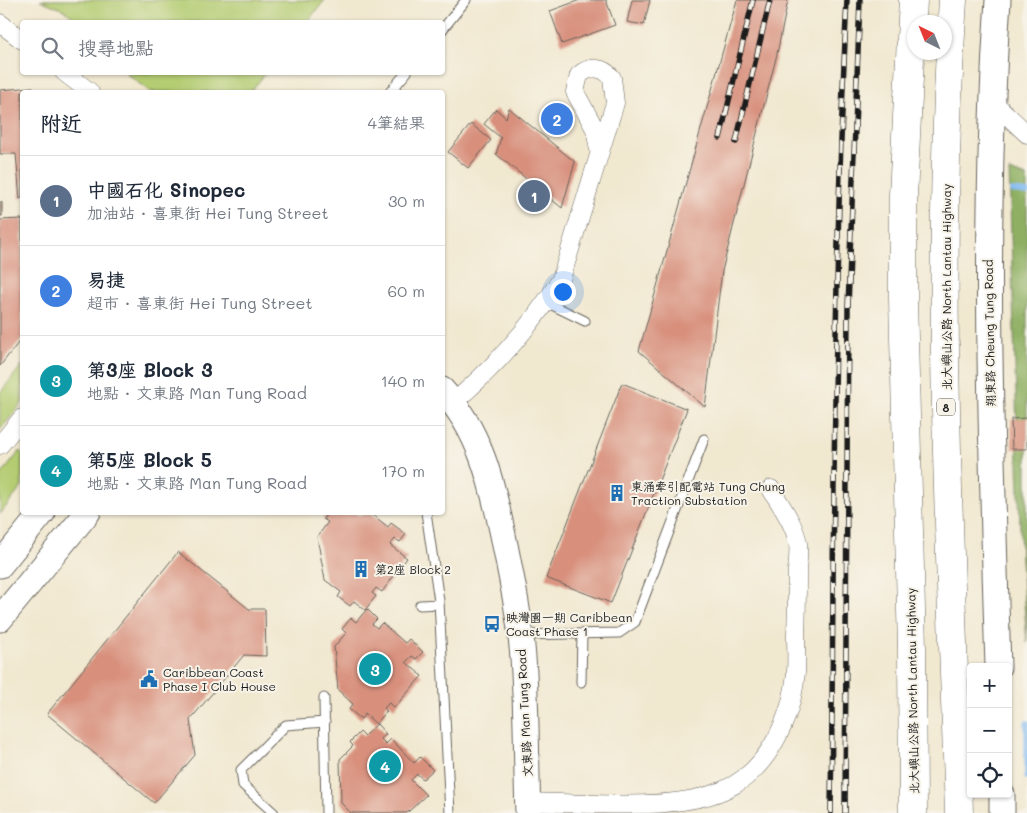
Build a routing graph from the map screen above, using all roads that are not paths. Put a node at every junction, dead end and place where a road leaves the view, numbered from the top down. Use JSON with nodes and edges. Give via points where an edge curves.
{"nodes":[{"id":1,"x":466,"y":0,"type":"edge"},
{"id":2,"x":913,"y":0,"type":"edge"},
{"id":3,"x":953,"y":0,"type":"edge"},
{"id":4,"x":998,"y":0,"type":"edge"},
{"id":5,"x":0,"y":23,"type":"edge"},
{"id":6,"x":445,"y":26,"type":"edge"},
{"id":7,"x":20,"y":38,"type":"edge"},
{"id":8,"x":68,"y":75,"type":"edge"},
{"id":9,"x":404,"y":75,"type":"edge"},
{"id":10,"x":87,"y":90,"type":"edge"},
{"id":11,"x":392,"y":90,"type":"edge"},
{"id":12,"x":992,"y":101,"type":"junction"},
{"id":13,"x":1027,"y":134,"type":"edge"},
{"id":14,"x":599,"y":150,"type":"dead end"},
{"id":15,"x":546,"y":302,"type":"junction"},
{"id":16,"x":585,"y":321,"type":"dead end"},
{"id":17,"x":448,"y":396,"type":"edge"},
{"id":18,"x":20,"y":420,"type":"edge"},
{"id":19,"x":704,"y":439,"type":"dead end"},
{"id":20,"x":0,"y":445,"type":"edge"},
{"id":21,"x":772,"y":489,"type":"dead end"},
{"id":22,"x":42,"y":515,"type":"edge"},
{"id":23,"x":86,"y":515,"type":"edge"},
{"id":24,"x":426,"y":515,"type":"edge"},
{"id":25,"x":0,"y":565,"type":"edge"},
{"id":26,"x":439,"y":604,"type":"junction"},
{"id":27,"x":420,"y":606,"type":"dead end"},
{"id":28,"x":0,"y":619,"type":"edge"},
{"id":29,"x":582,"y":634,"type":"junction"},
{"id":30,"x":519,"y":635,"type":"junction"},
{"id":31,"x":998,"y":663,"type":"edge"},
{"id":32,"x":582,"y":682,"type":"dead end"},
{"id":33,"x":324,"y":698,"type":"dead end"},
{"id":34,"x":325,"y":722,"type":"junction"},
{"id":35,"x":1002,"y":798,"type":"edge"},
{"id":36,"x":528,"y":807,"type":"edge"},
{"id":37,"x":274,"y":813,"type":"edge"},
{"id":38,"x":326,"y":813,"type":"edge"},
{"id":39,"x":450,"y":813,"type":"edge"},
{"id":40,"x":913,"y":813,"type":"edge"},
{"id":41,"x":960,"y":813,"type":"edge"},
{"id":42,"x":1002,"y":813,"type":"edge"}],
"edges":[{"from":1,"to":6,"type":"lane"},
{"from":2,"to":40,"type":"highway","name":"北大嶼山公路 North Lantau Highway","via":[[903,195],[903,299]]},
{"from":3,"to":41,"type":"highway","name":"北大嶼山公路 North Lantau Highway","number":"8","via":[[946,175],[944,354]]},
{"from":4,"to":12,"type":"main road","name":"翔東路 Cheung Tung Road"},
{"from":5,"to":7,"type":"street"},
{"from":8,"to":10,"type":"street"},
{"from":9,"to":11,"type":"lane"},
{"from":12,"to":13,"type":"street"},
{"from":12,"to":31,"type":"main road","name":"翔東路 Cheung Tung Road","via":[[988,353]]},
{"from":14,"to":15,"type":"street","via":[[561,279]]},
{"from":15,"to":16,"type":"lane"},
{"from":15,"to":17,"type":"street","via":[[484,376]]},
{"from":17,"to":30,"type":"main road","name":"文東路 Man Tung Road","via":[[473,432],[493,488]]},
{"from":18,"to":20,"type":"street"},
{"from":19,"to":29,"type":"lane","via":[[635,622],[619,633]]},
{"from":21,"to":36,"type":"street","via":[[790,521],[798,544],[796,673],[781,730],[767,755],[743,778],[724,790],[695,799]]},
{"from":22,"to":25,"type":"main road"},
{"from":23,"to":28,"type":"main road"},
{"from":24,"to":26,"type":"lane"},
{"from":26,"to":27,"type":"lane"},
{"from":26,"to":39,"type":"lane"},
{"from":29,"to":30,"type":"lane"},
{"from":29,"to":32,"type":"lane"},
{"from":30,"to":36,"type":"main road","name":"文東路 Man Tung Road","via":[[523,657]]},
{"from":33,"to":34,"type":"lane"},
{"from":34,"to":37,"type":"lane","via":[[286,725],[241,770],[243,785]]},
{"from":34,"to":38,"type":"lane"},
{"from":35,"to":42,"type":"main road"}]}
